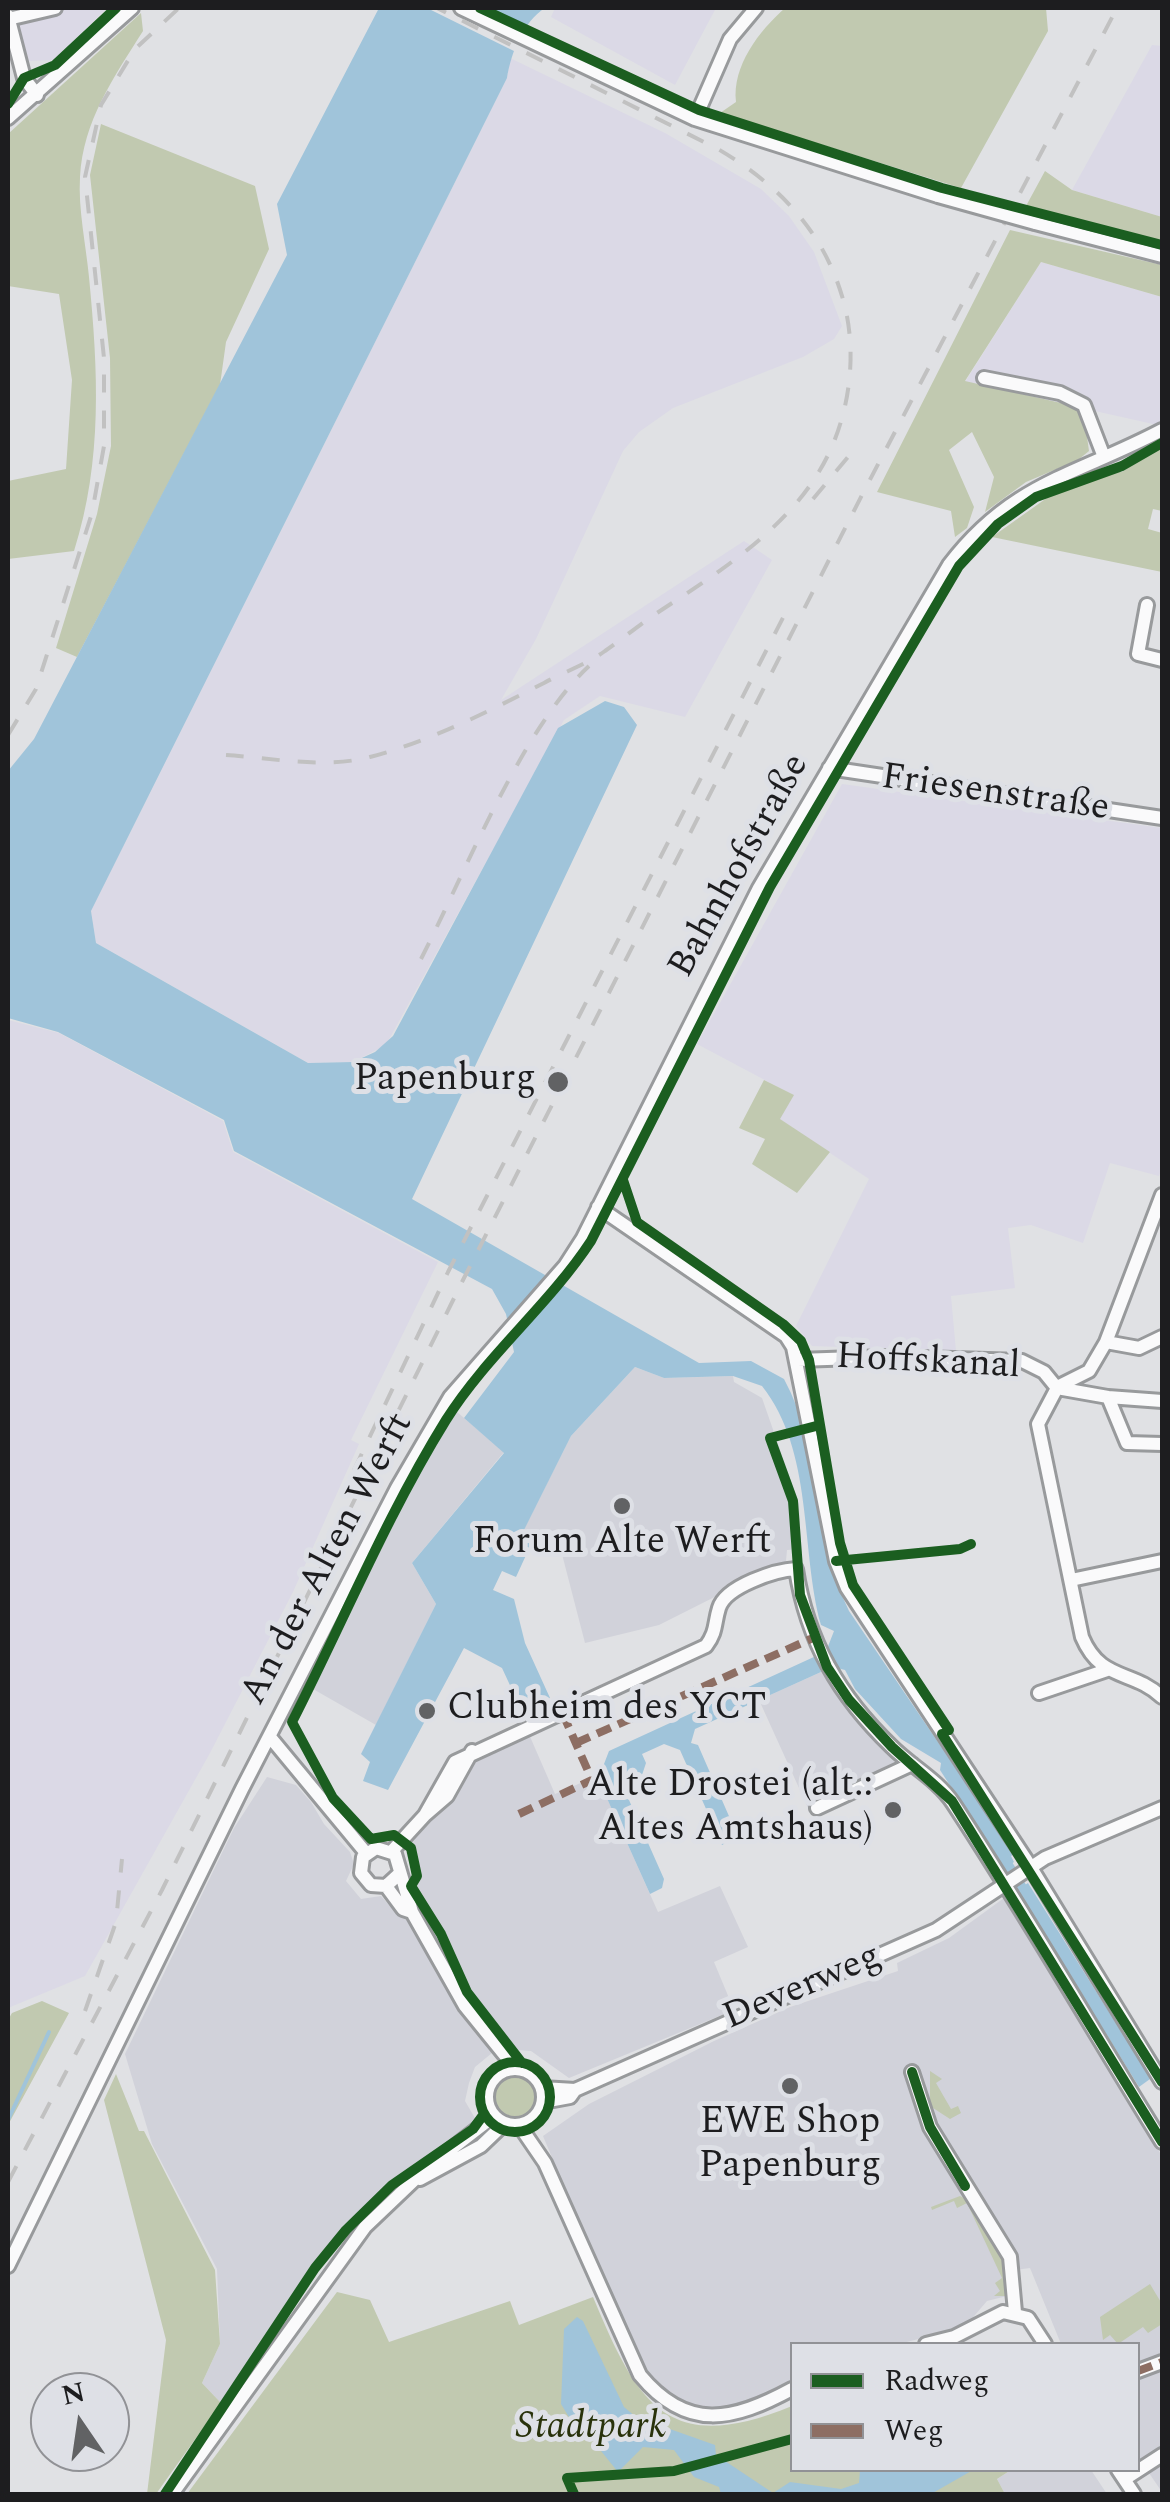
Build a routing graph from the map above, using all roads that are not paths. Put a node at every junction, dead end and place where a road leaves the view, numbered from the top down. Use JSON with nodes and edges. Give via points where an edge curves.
{"nodes":[{"id":1,"x":55,"y":8,"type":"edge"},
{"id":2,"x":132,"y":8,"type":"edge"},
{"id":3,"x":462,"y":8,"type":"edge"},
{"id":4,"x":756,"y":8,"type":"edge"},
{"id":5,"x":8,"y":18,"type":"edge"},
{"id":6,"x":36,"y":95,"type":"junction"},
{"id":7,"x":8,"y":118,"type":"edge"},
{"id":8,"x":695,"y":119,"type":"junction"},
{"id":9,"x":1162,"y":256,"type":"edge"},
{"id":10,"x":984,"y":378,"type":"dead end"},
{"id":11,"x":1162,"y":430,"type":"edge"},
{"id":12,"x":1104,"y":457,"type":"junction"},
{"id":13,"x":1147,"y":605,"type":"dead end"},
{"id":14,"x":1162,"y":660,"type":"edge"},
{"id":15,"x":829,"y":768,"type":"junction"},
{"id":16,"x":1162,"y":818,"type":"edge"},
{"id":17,"x":1162,"y":1196,"type":"edge"},
{"id":18,"x":598,"y":1206,"type":"junction"},
{"id":19,"x":566,"y":1266,"type":"joint"},
{"id":20,"x":1162,"y":1338,"type":"edge"},
{"id":21,"x":1106,"y":1342,"type":"junction"},
{"id":22,"x":798,"y":1360,"type":"junction"},
{"id":23,"x":1057,"y":1388,"type":"junction"},
{"id":24,"x":1108,"y":1397,"type":"junction"},
{"id":25,"x":1162,"y":1400,"type":"edge"},
{"id":26,"x":1162,"y":1444,"type":"edge"},
{"id":27,"x":1162,"y":1561,"type":"edge"},
{"id":28,"x":1072,"y":1580,"type":"junction"},
{"id":29,"x":1106,"y":1670,"type":"junction"},
{"id":30,"x":1039,"y":1693,"type":"dead end"},
{"id":31,"x":1162,"y":1697,"type":"edge"},
{"id":32,"x":270,"y":1738,"type":"junction"},
{"id":33,"x":912,"y":1764,"type":"junction"},
{"id":34,"x":817,"y":1808,"type":"dead end"},
{"id":35,"x":1162,"y":1808,"type":"edge"},
{"id":36,"x":392,"y":1851,"type":"junction"},
{"id":37,"x":366,"y":1853,"type":"junction"},
{"id":38,"x":398,"y":1875,"type":"junction"},
{"id":39,"x":1016,"y":1876,"type":"junction"},
{"id":40,"x":386,"y":1886,"type":"junction"},
{"id":41,"x":412,"y":1912,"type":"junction"},
{"id":42,"x":475,"y":2018,"type":"junction"},
{"id":43,"x":516,"y":2069,"type":"junction"},
{"id":44,"x":912,"y":2072,"type":"dead end"},
{"id":45,"x":500,"y":2074,"type":"junction"},
{"id":46,"x":1161,"y":2078,"type":"edge"},
{"id":47,"x":542,"y":2095,"type":"junction"},
{"id":48,"x":513,"y":2121,"type":"junction"},
{"id":49,"x":1162,"y":2142,"type":"edge"},
{"id":50,"x":8,"y":2266,"type":"edge"},
{"id":51,"x":1015,"y":2312,"type":"junction"},
{"id":52,"x":934,"y":2342,"type":"edge"},
{"id":53,"x":1044,"y":2342,"type":"edge"},
{"id":54,"x":790,"y":2391,"type":"edge"},
{"id":55,"x":1121,"y":2474,"type":"edge"},
{"id":56,"x":172,"y":2494,"type":"edge"},
{"id":57,"x":1134,"y":2494,"type":"edge"}],
"edges":[{"from":1,"to":5,"type":"street"},
{"from":2,"to":6,"type":"street"},
{"from":3,"to":8,"type":"street"},
{"from":4,"to":8,"type":"street","via":[[730,39]]},
{"from":5,"to":6,"type":"street","via":[[24,78]]},
{"from":6,"to":7,"type":"street"},
{"from":8,"to":9,"type":"street","bridge":true,"via":[[774,148]]},
{"from":10,"to":12,"type":"street","via":[[1084,404]]},
{"from":11,"to":12,"type":"street","name":"Bahnhofstraße"},
{"from":12,"to":15,"type":"street","name":"Bahnhofstraße","via":[[1031,489],[968,540]]},
{"from":13,"to":14,"type":"street","via":[[1138,654]]},
{"from":15,"to":16,"type":"street","name":"Friesenstraße"},
{"from":15,"to":18,"type":"street","name":"Bahnhofstraße","via":[[759,888]]},
{"from":17,"to":21,"type":"street"},
{"from":18,"to":19,"type":"street","name":"Bahnhofstraße"},
{"from":18,"to":22,"type":"street","via":[[786,1336]]},
{"from":19,"to":32,"type":"street","name":"An der Alten Werft","via":[[450,1396]]},
{"from":20,"to":21,"type":"street","via":[[1139,1348]]},
{"from":21,"to":23,"type":"street","via":[[1089,1371]]},
{"from":22,"to":23,"type":"street","name":"Hoffskanal","via":[[1022,1362],[1044,1372]]},
{"from":22,"to":39,"type":"street","via":[[833,1549],[847,1588]]},
{"from":23,"to":24,"type":"street","name":"Hoffskanal"},
{"from":23,"to":28,"type":"street","via":[[1038,1424]]},
{"from":24,"to":25,"type":"street","name":"Hoffskanal"},
{"from":24,"to":26,"type":"street","via":[[1120,1417],[1122,1439]]},
{"from":27,"to":28,"type":"street"},
{"from":28,"to":29,"type":"street","via":[[1082,1637]]},
{"from":29,"to":30,"type":"street"},
{"from":29,"to":31,"type":"street"},
{"from":32,"to":37,"type":"street","name":"An der Alten Werft"},
{"from":32,"to":50,"type":"street","name":"An der Alten Werft"},
{"from":33,"to":34,"type":"street"},
{"from":33,"to":36,"type":"street","via":[[848,1700],[824,1662],[796,1568],[772,1572],[719,1605],[717,1631],[706,1646],[472,1752],[444,1775],[424,1814]]},
{"from":33,"to":39,"type":"street","via":[[943,1788]]},
{"from":35,"to":39,"type":"street","name":"Deverweg"},
{"from":36,"to":37,"type":"street"},
{"from":36,"to":38,"type":"street","via":[[400,1862]]},
{"from":37,"to":40,"type":"street","via":[[364,1878]]},
{"from":38,"to":40,"type":"street"},
{"from":38,"to":41,"type":"street"},
{"from":39,"to":46,"type":"street"},
{"from":39,"to":47,"type":"street","name":"Deverweg","via":[[936,1930],[575,2090]]},
{"from":39,"to":49,"type":"street"},
{"from":40,"to":41,"type":"street"},
{"from":41,"to":42,"type":"street"},
{"from":42,"to":43,"type":"street"},
{"from":42,"to":45,"type":"street"},
{"from":43,"to":45,"type":"street"},
{"from":43,"to":47,"type":"street","via":[[532,2074]]},
{"from":44,"to":51,"type":"street","via":[[930,2127],[1010,2257]]},
{"from":45,"to":48,"type":"street","via":[[488,2091]]},
{"from":47,"to":48,"type":"street"},
{"from":48,"to":54,"type":"street","via":[[544,2162],[640,2375],[658,2396],[673,2408],[715,2416]]},
{"from":48,"to":56,"type":"street","via":[[417,2180],[365,2227]]},
{"from":51,"to":52,"type":"street","via":[[996,2313]]},
{"from":51,"to":53,"type":"street"},
{"from":55,"to":57,"type":"street"}]}
